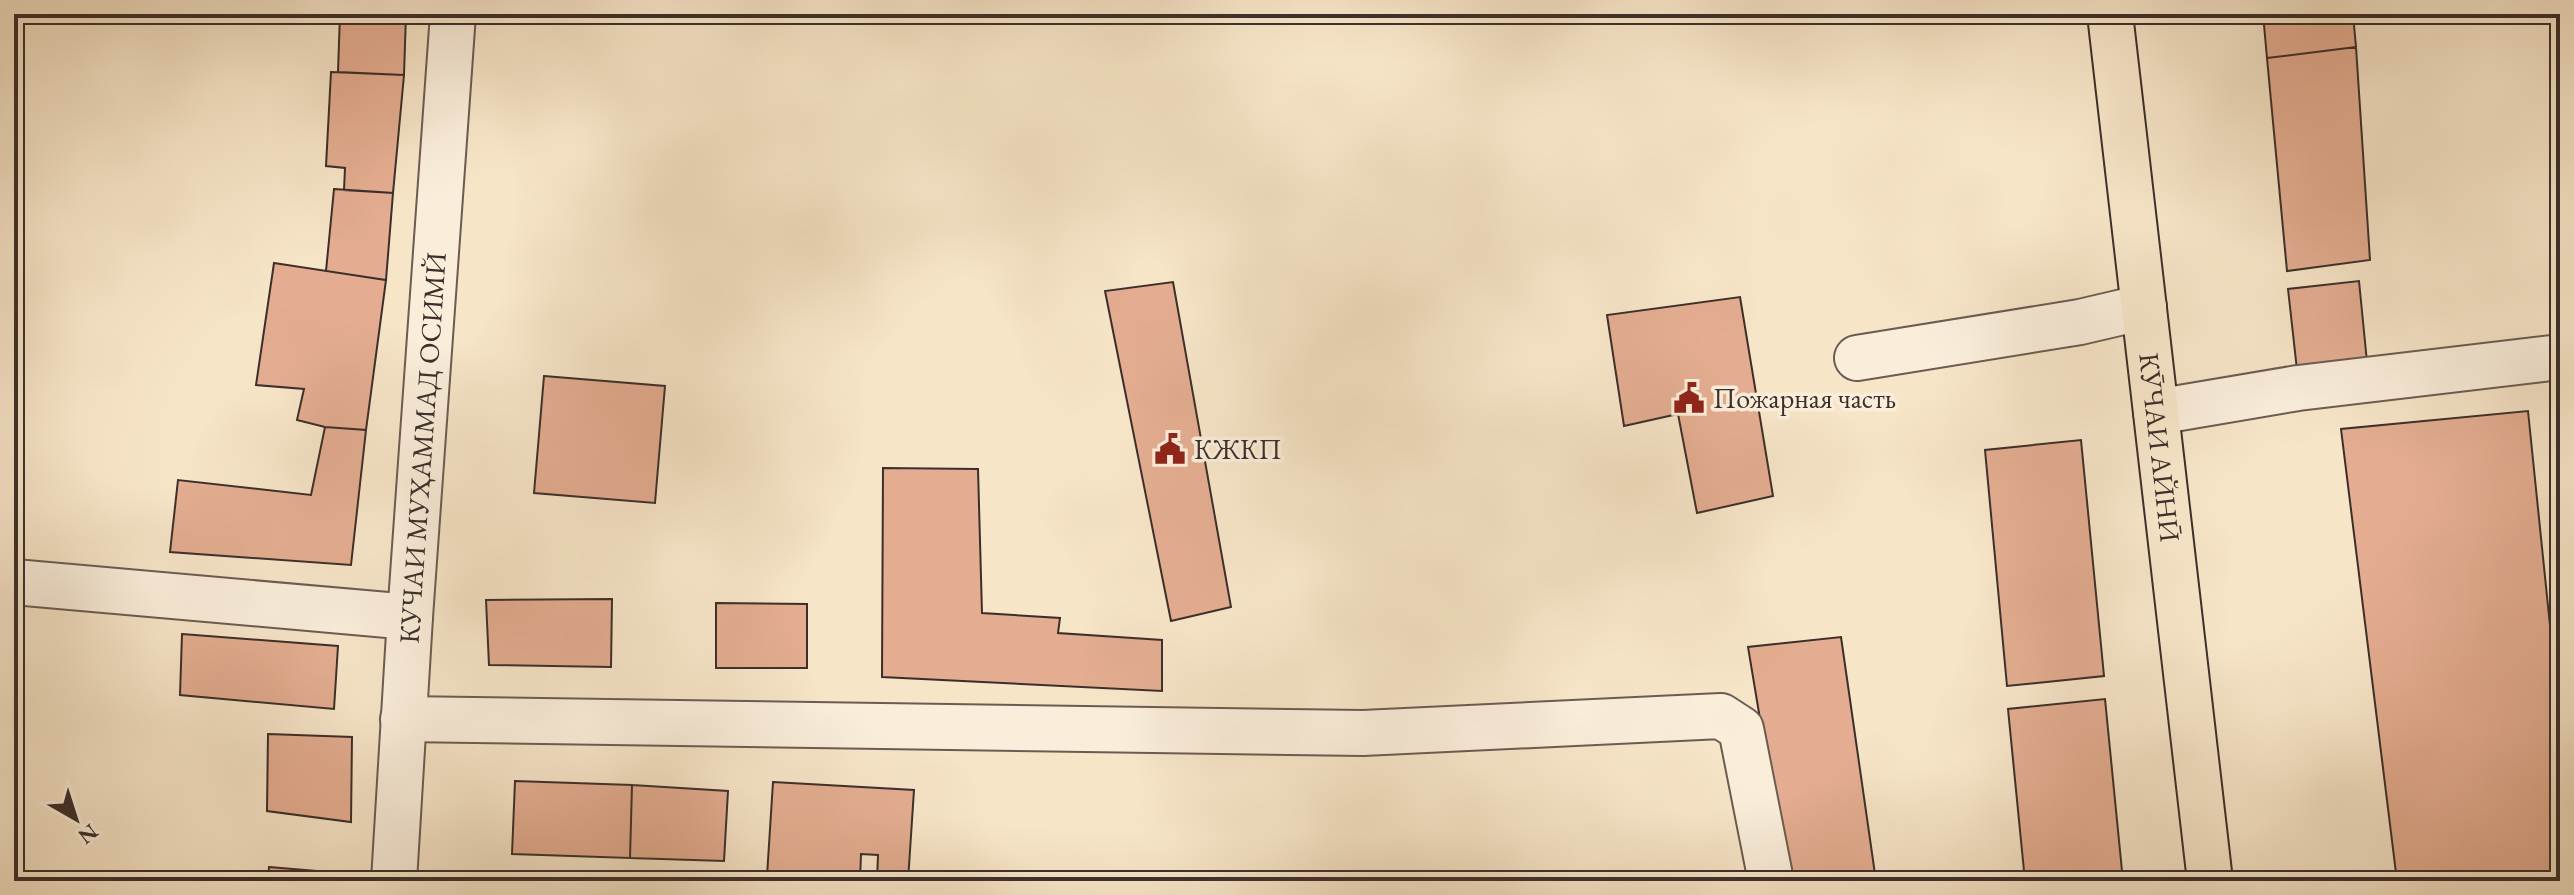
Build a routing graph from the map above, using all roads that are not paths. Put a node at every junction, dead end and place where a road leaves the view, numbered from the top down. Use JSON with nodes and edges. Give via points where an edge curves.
{"nodes":[{"id":1,"x":453,"y":14,"type":"edge"},
{"id":2,"x":2110,"y":14,"type":"edge"},
{"id":3,"x":2144,"y":307,"type":"junction"},
{"id":4,"x":2560,"y":357,"type":"edge"},
{"id":5,"x":1857,"y":358,"type":"dead end"},
{"id":6,"x":2156,"y":412,"type":"junction"},
{"id":7,"x":14,"y":582,"type":"edge"},
{"id":8,"x":410,"y":617,"type":"junction"},
{"id":9,"x":403,"y":719,"type":"junction"},
{"id":10,"x":394,"y":881,"type":"edge"},
{"id":11,"x":1771,"y":881,"type":"edge"},
{"id":12,"x":2210,"y":881,"type":"edge"}],
"edges":[{"from":1,"to":8,"type":"street","name":"КУЧАИ МУҲАММАД ОСИМЙ"},
{"from":2,"to":3,"type":"main road","name":"КӮЧАИ АЙНӢ"},
{"from":3,"to":5,"type":"street"},
{"from":3,"to":6,"type":"main road","name":"КӮЧАИ АЙНӢ"},
{"from":4,"to":6,"type":"street","via":[[2298,388]]},
{"from":6,"to":12,"type":"main road","name":"КӮЧАИ АЙНӢ"},
{"from":7,"to":8,"type":"street"},
{"from":8,"to":9,"type":"street","name":"КУЧАИ МУҲАММАД ОСИМЙ"},
{"from":9,"to":10,"type":"street","name":"КУЧАИ МУҲАММАД ОСИМЙ"},
{"from":9,"to":11,"type":"street","via":[[1363,733],[1721,716],[1741,729]]}]}
